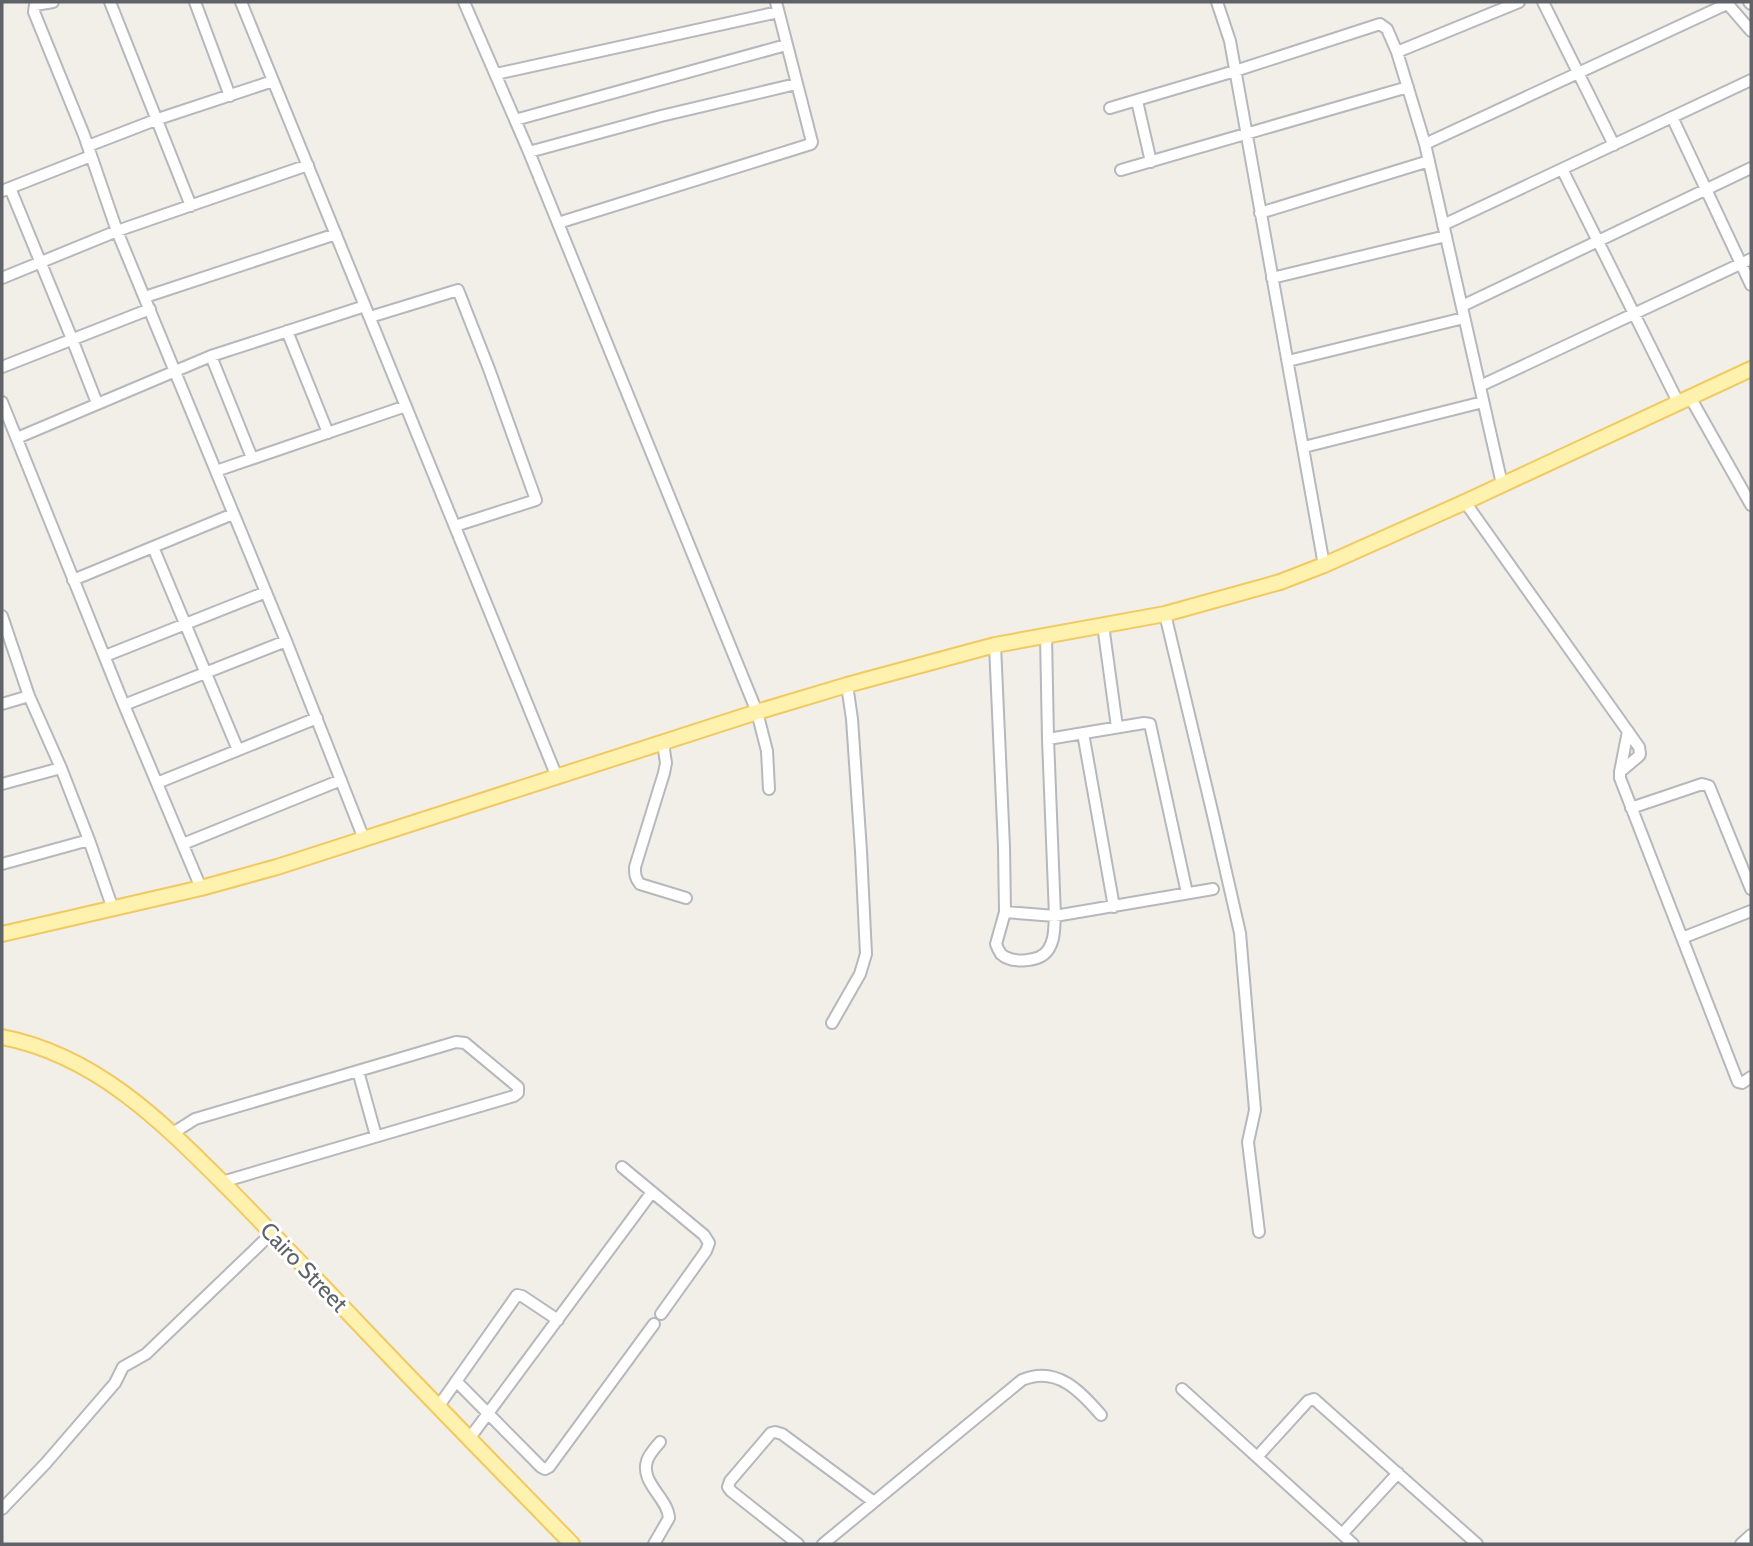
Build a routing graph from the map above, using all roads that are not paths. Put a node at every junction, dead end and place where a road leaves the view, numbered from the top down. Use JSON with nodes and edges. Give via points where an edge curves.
{"nodes":[{"id":1,"x":53,"y":2,"type":"edge"},
{"id":2,"x":110,"y":2,"type":"edge"},
{"id":3,"x":195,"y":2,"type":"edge"},
{"id":4,"x":241,"y":2,"type":"edge"},
{"id":5,"x":464,"y":2,"type":"edge"},
{"id":6,"x":1217,"y":2,"type":"edge"},
{"id":7,"x":1519,"y":2,"type":"edge"},
{"id":8,"x":1543,"y":2,"type":"edge"},
{"id":9,"x":1727,"y":3,"type":"edge"},
{"id":10,"x":777,"y":7,"type":"edge"},
{"id":11,"x":1751,"y":31,"type":"edge"},
{"id":12,"x":786,"y":45,"type":"junction"},
{"id":13,"x":1397,"y":52,"type":"junction"},
{"id":14,"x":1235,"y":71,"type":"junction"},
{"id":15,"x":1578,"y":73,"type":"junction"},
{"id":16,"x":496,"y":74,"type":"junction"},
{"id":17,"x":1751,"y":80,"type":"edge"},
{"id":18,"x":273,"y":81,"type":"junction"},
{"id":19,"x":796,"y":84,"type":"junction"},
{"id":20,"x":1408,"y":87,"type":"junction"},
{"id":21,"x":230,"y":96,"type":"junction"},
{"id":22,"x":1137,"y":101,"type":"junction"},
{"id":23,"x":1110,"y":108,"type":"dead end"},
{"id":24,"x":1672,"y":117,"type":"junction"},
{"id":25,"x":158,"y":119,"type":"junction"},
{"id":26,"x":516,"y":120,"type":"junction"},
{"id":27,"x":1246,"y":133,"type":"junction"},
{"id":28,"x":1425,"y":144,"type":"junction"},
{"id":29,"x":1614,"y":145,"type":"junction"},
{"id":30,"x":89,"y":151,"type":"junction"},
{"id":31,"x":529,"y":152,"type":"junction"},
{"id":32,"x":1429,"y":161,"type":"junction"},
{"id":33,"x":1151,"y":162,"type":"junction"},
{"id":34,"x":308,"y":165,"type":"junction"},
{"id":35,"x":1751,"y":168,"type":"edge"},
{"id":36,"x":1562,"y":169,"type":"junction"},
{"id":37,"x":1121,"y":170,"type":"dead end"},
{"id":38,"x":6,"y":189,"type":"edge"},
{"id":39,"x":1706,"y":190,"type":"junction"},
{"id":40,"x":191,"y":206,"type":"junction"},
{"id":41,"x":1260,"y":213,"type":"junction"},
{"id":42,"x":558,"y":223,"type":"junction"},
{"id":43,"x":117,"y":231,"type":"junction"},
{"id":44,"x":1445,"y":231,"type":"junction"},
{"id":45,"x":336,"y":234,"type":"junction"},
{"id":46,"x":1598,"y":241,"type":"junction"},
{"id":47,"x":1747,"y":261,"type":"edge"},
{"id":48,"x":40,"y":262,"type":"junction"},
{"id":49,"x":2,"y":278,"type":"edge"},
{"id":50,"x":1272,"y":278,"type":"junction"},
{"id":51,"x":1751,"y":285,"type":"edge"},
{"id":52,"x":145,"y":297,"type":"junction"},
{"id":53,"x":365,"y":306,"type":"junction"},
{"id":54,"x":1462,"y":306,"type":"junction"},
{"id":55,"x":149,"y":309,"type":"junction"},
{"id":56,"x":1634,"y":314,"type":"junction"},
{"id":57,"x":370,"y":317,"type":"junction"},
{"id":58,"x":1464,"y":318,"type":"junction"},
{"id":59,"x":287,"y":331,"type":"junction"},
{"id":60,"x":72,"y":339,"type":"junction"},
{"id":61,"x":211,"y":356,"type":"junction"},
{"id":62,"x":1287,"y":361,"type":"junction"},
{"id":63,"x":2,"y":367,"type":"edge"},
{"id":64,"x":1751,"y":369,"type":"edge"},
{"id":65,"x":175,"y":370,"type":"junction"},
{"id":66,"x":1480,"y":386,"type":"junction"},
{"id":67,"x":1684,"y":400,"type":"junction"},
{"id":68,"x":2,"y":402,"type":"edge"},
{"id":69,"x":1483,"y":402,"type":"junction"},
{"id":70,"x":97,"y":403,"type":"junction"},
{"id":71,"x":406,"y":406,"type":"junction"},
{"id":72,"x":328,"y":433,"type":"junction"},
{"id":73,"x":18,"y":438,"type":"junction"},
{"id":74,"x":1304,"y":447,"type":"junction"},
{"id":75,"x":253,"y":458,"type":"junction"},
{"id":76,"x":216,"y":471,"type":"junction"},
{"id":77,"x":1502,"y":484,"type":"junction"},
{"id":78,"x":1465,"y":502,"type":"junction"},
{"id":79,"x":1751,"y":505,"type":"edge"},
{"id":80,"x":233,"y":514,"type":"junction"},
{"id":81,"x":455,"y":526,"type":"junction"},
{"id":82,"x":153,"y":547,"type":"junction"},
{"id":83,"x":1324,"y":565,"type":"junction"},
{"id":84,"x":74,"y":580,"type":"junction"},
{"id":85,"x":266,"y":592,"type":"junction"},
{"id":86,"x":1165,"y":614,"type":"junction"},
{"id":87,"x":3,"y":621,"type":"edge"},
{"id":88,"x":186,"y":624,"type":"junction"},
{"id":89,"x":1104,"y":625,"type":"junction"},
{"id":90,"x":1046,"y":635,"type":"junction"},
{"id":91,"x":286,"y":640,"type":"junction"},
{"id":92,"x":995,"y":645,"type":"junction"},
{"id":93,"x":105,"y":656,"type":"junction"},
{"id":94,"x":206,"y":672,"type":"junction"},
{"id":95,"x":847,"y":685,"type":"junction"},
{"id":96,"x":29,"y":696,"type":"junction"},
{"id":97,"x":2,"y":704,"type":"edge"},
{"id":98,"x":124,"y":705,"type":"junction"},
{"id":99,"x":757,"y":712,"type":"junction"},
{"id":100,"x":317,"y":718,"type":"junction"},
{"id":101,"x":1116,"y":727,"type":"junction"},
{"id":102,"x":1628,"y":731,"type":"junction"},
{"id":103,"x":1083,"y":733,"type":"junction"},
{"id":104,"x":1048,"y":739,"type":"junction"},
{"id":105,"x":663,"y":743,"type":"junction"},
{"id":106,"x":238,"y":750,"type":"junction"},
{"id":107,"x":61,"y":768,"type":"junction"},
{"id":108,"x":1620,"y":772,"type":"junction"},
{"id":109,"x":557,"y":777,"type":"junction"},
{"id":110,"x":341,"y":780,"type":"junction"},
{"id":111,"x":157,"y":783,"type":"junction"},
{"id":112,"x":2,"y":784,"type":"edge"},
{"id":113,"x":769,"y":789,"type":"dead end"},
{"id":114,"x":1631,"y":808,"type":"junction"},
{"id":115,"x":363,"y":839,"type":"junction"},
{"id":116,"x":89,"y":840,"type":"junction"},
{"id":117,"x":183,"y":844,"type":"junction"},
{"id":118,"x":2,"y":864,"type":"edge"},
{"id":119,"x":201,"y":888,"type":"junction"},
{"id":120,"x":1213,"y":889,"type":"dead end"},
{"id":121,"x":1751,"y":890,"type":"edge"},
{"id":122,"x":1187,"y":893,"type":"junction"},
{"id":123,"x":686,"y":898,"type":"dead end"},
{"id":124,"x":1114,"y":907,"type":"junction"},
{"id":125,"x":113,"y":909,"type":"junction"},
{"id":126,"x":1751,"y":911,"type":"edge"},
{"id":127,"x":1005,"y":912,"type":"junction"},
{"id":128,"x":1055,"y":916,"type":"junction"},
{"id":129,"x":2,"y":934,"type":"edge"},
{"id":130,"x":1682,"y":938,"type":"junction"},
{"id":131,"x":832,"y":1023,"type":"dead end"},
{"id":132,"x":2,"y":1037,"type":"edge"},
{"id":133,"x":358,"y":1071,"type":"junction"},
{"id":134,"x":1751,"y":1077,"type":"edge"},
{"id":135,"x":173,"y":1133,"type":"junction"},
{"id":136,"x":376,"y":1136,"type":"junction"},
{"id":137,"x":622,"y":1167,"type":"dead end"},
{"id":138,"x":222,"y":1182,"type":"junction"},
{"id":139,"x":652,"y":1192,"type":"junction"},
{"id":140,"x":1259,"y":1232,"type":"dead end"},
{"id":141,"x":272,"y":1233,"type":"junction"},
{"id":142,"x":661,"y":1314,"type":"dead end"},
{"id":143,"x":558,"y":1320,"type":"junction"},
{"id":144,"x":654,"y":1324,"type":"dead end"},
{"id":145,"x":456,"y":1381,"type":"junction"},
{"id":146,"x":1182,"y":1389,"type":"dead end"},
{"id":147,"x":438,"y":1407,"type":"junction"},
{"id":148,"x":488,"y":1414,"type":"junction"},
{"id":149,"x":1101,"y":1415,"type":"dead end"},
{"id":150,"x":469,"y":1439,"type":"junction"},
{"id":151,"x":660,"y":1442,"type":"dead end"},
{"id":152,"x":1257,"y":1457,"type":"junction"},
{"id":153,"x":1398,"y":1473,"type":"junction"},
{"id":154,"x":874,"y":1502,"type":"junction"},
{"id":155,"x":2,"y":1509,"type":"edge"},
{"id":156,"x":1342,"y":1534,"type":"junction"},
{"id":157,"x":1751,"y":1535,"type":"edge"},
{"id":158,"x":572,"y":1544,"type":"edge"},
{"id":159,"x":654,"y":1544,"type":"edge"},
{"id":160,"x":798,"y":1544,"type":"edge"},
{"id":161,"x":823,"y":1544,"type":"edge"},
{"id":162,"x":1353,"y":1544,"type":"edge"},
{"id":163,"x":1477,"y":1544,"type":"edge"},
{"id":164,"x":1741,"y":1544,"type":"edge"}],
"edges":[{"from":1,"to":30,"type":"street","via":[[35,5],[34,12]]},
{"from":2,"to":25,"type":"street"},
{"from":3,"to":21,"type":"street"},
{"from":4,"to":18,"type":"street"},
{"from":5,"to":16,"type":"street"},
{"from":6,"to":14,"type":"street"},
{"from":7,"to":13,"type":"street"},
{"from":8,"to":15,"type":"street"},
{"from":9,"to":11,"type":"street"},
{"from":9,"to":15,"type":"street"},
{"from":10,"to":12,"type":"street"},
{"from":10,"to":16,"type":"street"},
{"from":12,"to":19,"type":"street"},
{"from":12,"to":26,"type":"street"},
{"from":13,"to":14,"type":"street","via":[[1380,24]]},
{"from":13,"to":20,"type":"street"},
{"from":14,"to":22,"type":"street"},
{"from":14,"to":27,"type":"street"},
{"from":15,"to":28,"type":"street"},
{"from":15,"to":29,"type":"street"},
{"from":16,"to":26,"type":"street"},
{"from":17,"to":24,"type":"street"},
{"from":18,"to":21,"type":"street"},
{"from":18,"to":34,"type":"street"},
{"from":19,"to":31,"type":"street"},
{"from":19,"to":42,"type":"street","via":[[812,142],[808,146]]},
{"from":20,"to":27,"type":"street"},
{"from":20,"to":28,"type":"street"},
{"from":21,"to":25,"type":"street"},
{"from":22,"to":23,"type":"street"},
{"from":22,"to":33,"type":"street"},
{"from":24,"to":29,"type":"street"},
{"from":24,"to":39,"type":"street"},
{"from":25,"to":30,"type":"street"},
{"from":25,"to":40,"type":"street"},
{"from":26,"to":31,"type":"street"},
{"from":27,"to":33,"type":"street"},
{"from":27,"to":41,"type":"street"},
{"from":28,"to":32,"type":"street"},
{"from":29,"to":36,"type":"street"},
{"from":30,"to":38,"type":"street"},
{"from":30,"to":43,"type":"street"},
{"from":31,"to":42,"type":"street"},
{"from":32,"to":41,"type":"street"},
{"from":32,"to":44,"type":"street"},
{"from":33,"to":37,"type":"street"},
{"from":34,"to":40,"type":"street"},
{"from":34,"to":45,"type":"street"},
{"from":35,"to":39,"type":"street"},
{"from":36,"to":44,"type":"street"},
{"from":36,"to":46,"type":"street"},
{"from":38,"to":48,"type":"street"},
{"from":39,"to":46,"type":"street"},
{"from":39,"to":47,"type":"street"},
{"from":40,"to":43,"type":"street"},
{"from":41,"to":50,"type":"street"},
{"from":42,"to":99,"type":"street"},
{"from":43,"to":48,"type":"street"},
{"from":43,"to":52,"type":"street"},
{"from":44,"to":50,"type":"street"},
{"from":44,"to":54,"type":"street"},
{"from":45,"to":52,"type":"street"},
{"from":45,"to":53,"type":"street"},
{"from":46,"to":54,"type":"street"},
{"from":46,"to":56,"type":"street"},
{"from":47,"to":51,"type":"street"},
{"from":47,"to":56,"type":"street"},
{"from":48,"to":49,"type":"street"},
{"from":48,"to":60,"type":"street"},
{"from":50,"to":62,"type":"street"},
{"from":52,"to":55,"type":"street"},
{"from":53,"to":57,"type":"street"},
{"from":53,"to":59,"type":"street"},
{"from":54,"to":58,"type":"street"},
{"from":55,"to":60,"type":"street"},
{"from":55,"to":65,"type":"street"},
{"from":56,"to":66,"type":"street"},
{"from":56,"to":67,"type":"street"},
{"from":57,"to":71,"type":"street"},
{"from":57,"to":81,"type":"street","via":[[457,290],[536,500]]},
{"from":58,"to":62,"type":"street"},
{"from":58,"to":66,"type":"street"},
{"from":59,"to":61,"type":"street"},
{"from":59,"to":72,"type":"street"},
{"from":60,"to":63,"type":"street"},
{"from":60,"to":70,"type":"street"},
{"from":61,"to":65,"type":"street"},
{"from":61,"to":75,"type":"street"},
{"from":62,"to":74,"type":"street"},
{"from":64,"to":67,"type":"main road"},
{"from":65,"to":70,"type":"street"},
{"from":65,"to":76,"type":"street"},
{"from":66,"to":69,"type":"street"},
{"from":67,"to":77,"type":"main road"},
{"from":67,"to":79,"type":"street"},
{"from":68,"to":73,"type":"street"},
{"from":69,"to":74,"type":"street"},
{"from":69,"to":77,"type":"street"},
{"from":70,"to":73,"type":"street"},
{"from":71,"to":72,"type":"street"},
{"from":71,"to":81,"type":"street"},
{"from":72,"to":75,"type":"street"},
{"from":73,"to":84,"type":"street"},
{"from":74,"to":83,"type":"street"},
{"from":75,"to":76,"type":"street"},
{"from":76,"to":80,"type":"street"},
{"from":77,"to":78,"type":"main road"},
{"from":78,"to":83,"type":"main road"},
{"from":78,"to":102,"type":"street"},
{"from":80,"to":82,"type":"street"},
{"from":80,"to":85,"type":"street"},
{"from":81,"to":109,"type":"street"},
{"from":82,"to":84,"type":"street"},
{"from":82,"to":88,"type":"street"},
{"from":83,"to":86,"type":"main road"},
{"from":84,"to":93,"type":"street"},
{"from":85,"to":88,"type":"street"},
{"from":85,"to":91,"type":"street"},
{"from":86,"to":89,"type":"main road"},
{"from":86,"to":140,"type":"street","via":[[1240,933],[1255,1110],[1248,1142]]},
{"from":87,"to":96,"type":"street"},
{"from":88,"to":93,"type":"street"},
{"from":88,"to":94,"type":"street"},
{"from":89,"to":90,"type":"main road"},
{"from":89,"to":101,"type":"street"},
{"from":90,"to":92,"type":"main road"},
{"from":90,"to":104,"type":"street"},
{"from":91,"to":94,"type":"street"},
{"from":91,"to":100,"type":"street"},
{"from":92,"to":95,"type":"main road"},
{"from":92,"to":127,"type":"street"},
{"from":93,"to":98,"type":"street"},
{"from":94,"to":98,"type":"street"},
{"from":94,"to":106,"type":"street"},
{"from":95,"to":99,"type":"main road"},
{"from":95,"to":131,"type":"street","via":[[866,954]]},
{"from":96,"to":97,"type":"street"},
{"from":96,"to":107,"type":"street"},
{"from":98,"to":111,"type":"street"},
{"from":99,"to":105,"type":"main road"},
{"from":99,"to":113,"type":"street","via":[[767,751]]},
{"from":100,"to":106,"type":"street"},
{"from":100,"to":110,"type":"street"},
{"from":101,"to":103,"type":"street"},
{"from":101,"to":122,"type":"street","via":[[1150,724]]},
{"from":102,"to":108,"type":"street"},
{"from":102,"to":108,"type":"street","via":[[1640,754]]},
{"from":103,"to":104,"type":"street"},
{"from":103,"to":124,"type":"street"},
{"from":104,"to":128,"type":"street"},
{"from":105,"to":109,"type":"main road"},
{"from":105,"to":123,"type":"street","via":[[664,773],[635,874],[640,884]]},
{"from":106,"to":111,"type":"street"},
{"from":107,"to":112,"type":"street"},
{"from":107,"to":116,"type":"street"},
{"from":108,"to":114,"type":"street"},
{"from":109,"to":115,"type":"main road"},
{"from":110,"to":115,"type":"street"},
{"from":110,"to":117,"type":"street"},
{"from":111,"to":117,"type":"street"},
{"from":114,"to":121,"type":"street","via":[[1709,786]]},
{"from":114,"to":130,"type":"street"},
{"from":115,"to":119,"type":"main road"},
{"from":116,"to":118,"type":"street"},
{"from":116,"to":125,"type":"street"},
{"from":117,"to":119,"type":"street"},
{"from":119,"to":125,"type":"main road"},
{"from":120,"to":122,"type":"street"},
{"from":122,"to":124,"type":"street"},
{"from":124,"to":128,"type":"street"},
{"from":125,"to":129,"type":"main road"},
{"from":126,"to":130,"type":"street"},
{"from":127,"to":128,"type":"street"},
{"from":127,"to":128,"type":"street","via":[[996,944],[1000,953],[1011,959],[1035,959],[1046,953],[1053,942]]},
{"from":130,"to":134,"type":"street","via":[[1738,1082]]},
{"from":132,"to":135,"type":"main road","name":"Cairo Street","via":[[75,1063],[124,1093]]},
{"from":133,"to":135,"type":"street","via":[[195,1119]]},
{"from":133,"to":136,"type":"street"},
{"from":133,"to":136,"type":"street","via":[[461,1042],[518,1087],[514,1096]]},
{"from":135,"to":138,"type":"main road","name":"Cairo Street"},
{"from":136,"to":138,"type":"street"},
{"from":137,"to":139,"type":"street"},
{"from":138,"to":141,"type":"main road","name":"Cairo Street"},
{"from":139,"to":142,"type":"street","via":[[709,1242]]},
{"from":139,"to":143,"type":"street"},
{"from":141,"to":147,"type":"main road","name":"Cairo Street"},
{"from":141,"to":155,"type":"street","via":[[146,1354],[123,1367],[115,1383]]},
{"from":143,"to":145,"type":"street","via":[[517,1295]]},
{"from":143,"to":148,"type":"street"},
{"from":144,"to":148,"type":"street","via":[[547,1468]]},
{"from":145,"to":147,"type":"street"},
{"from":145,"to":148,"type":"street"},
{"from":146,"to":152,"type":"street"},
{"from":147,"to":150,"type":"main road","name":"Cairo Street"},
{"from":148,"to":150,"type":"street"},
{"from":149,"to":154,"type":"street","via":[[1067,1383],[1027,1377]]},
{"from":150,"to":158,"type":"main road","name":"Cairo Street"},
{"from":151,"to":159,"type":"street","via":[[647,1460],[647,1474],[669,1518]]},
{"from":152,"to":153,"type":"street","via":[[1314,1398]]},
{"from":152,"to":156,"type":"street"},
{"from":153,"to":156,"type":"street"},
{"from":153,"to":163,"type":"street"},
{"from":154,"to":160,"type":"street","via":[[782,1434],[771,1433],[728,1487]]},
{"from":154,"to":161,"type":"street"},
{"from":156,"to":162,"type":"street"},
{"from":157,"to":164,"type":"street"}]}
